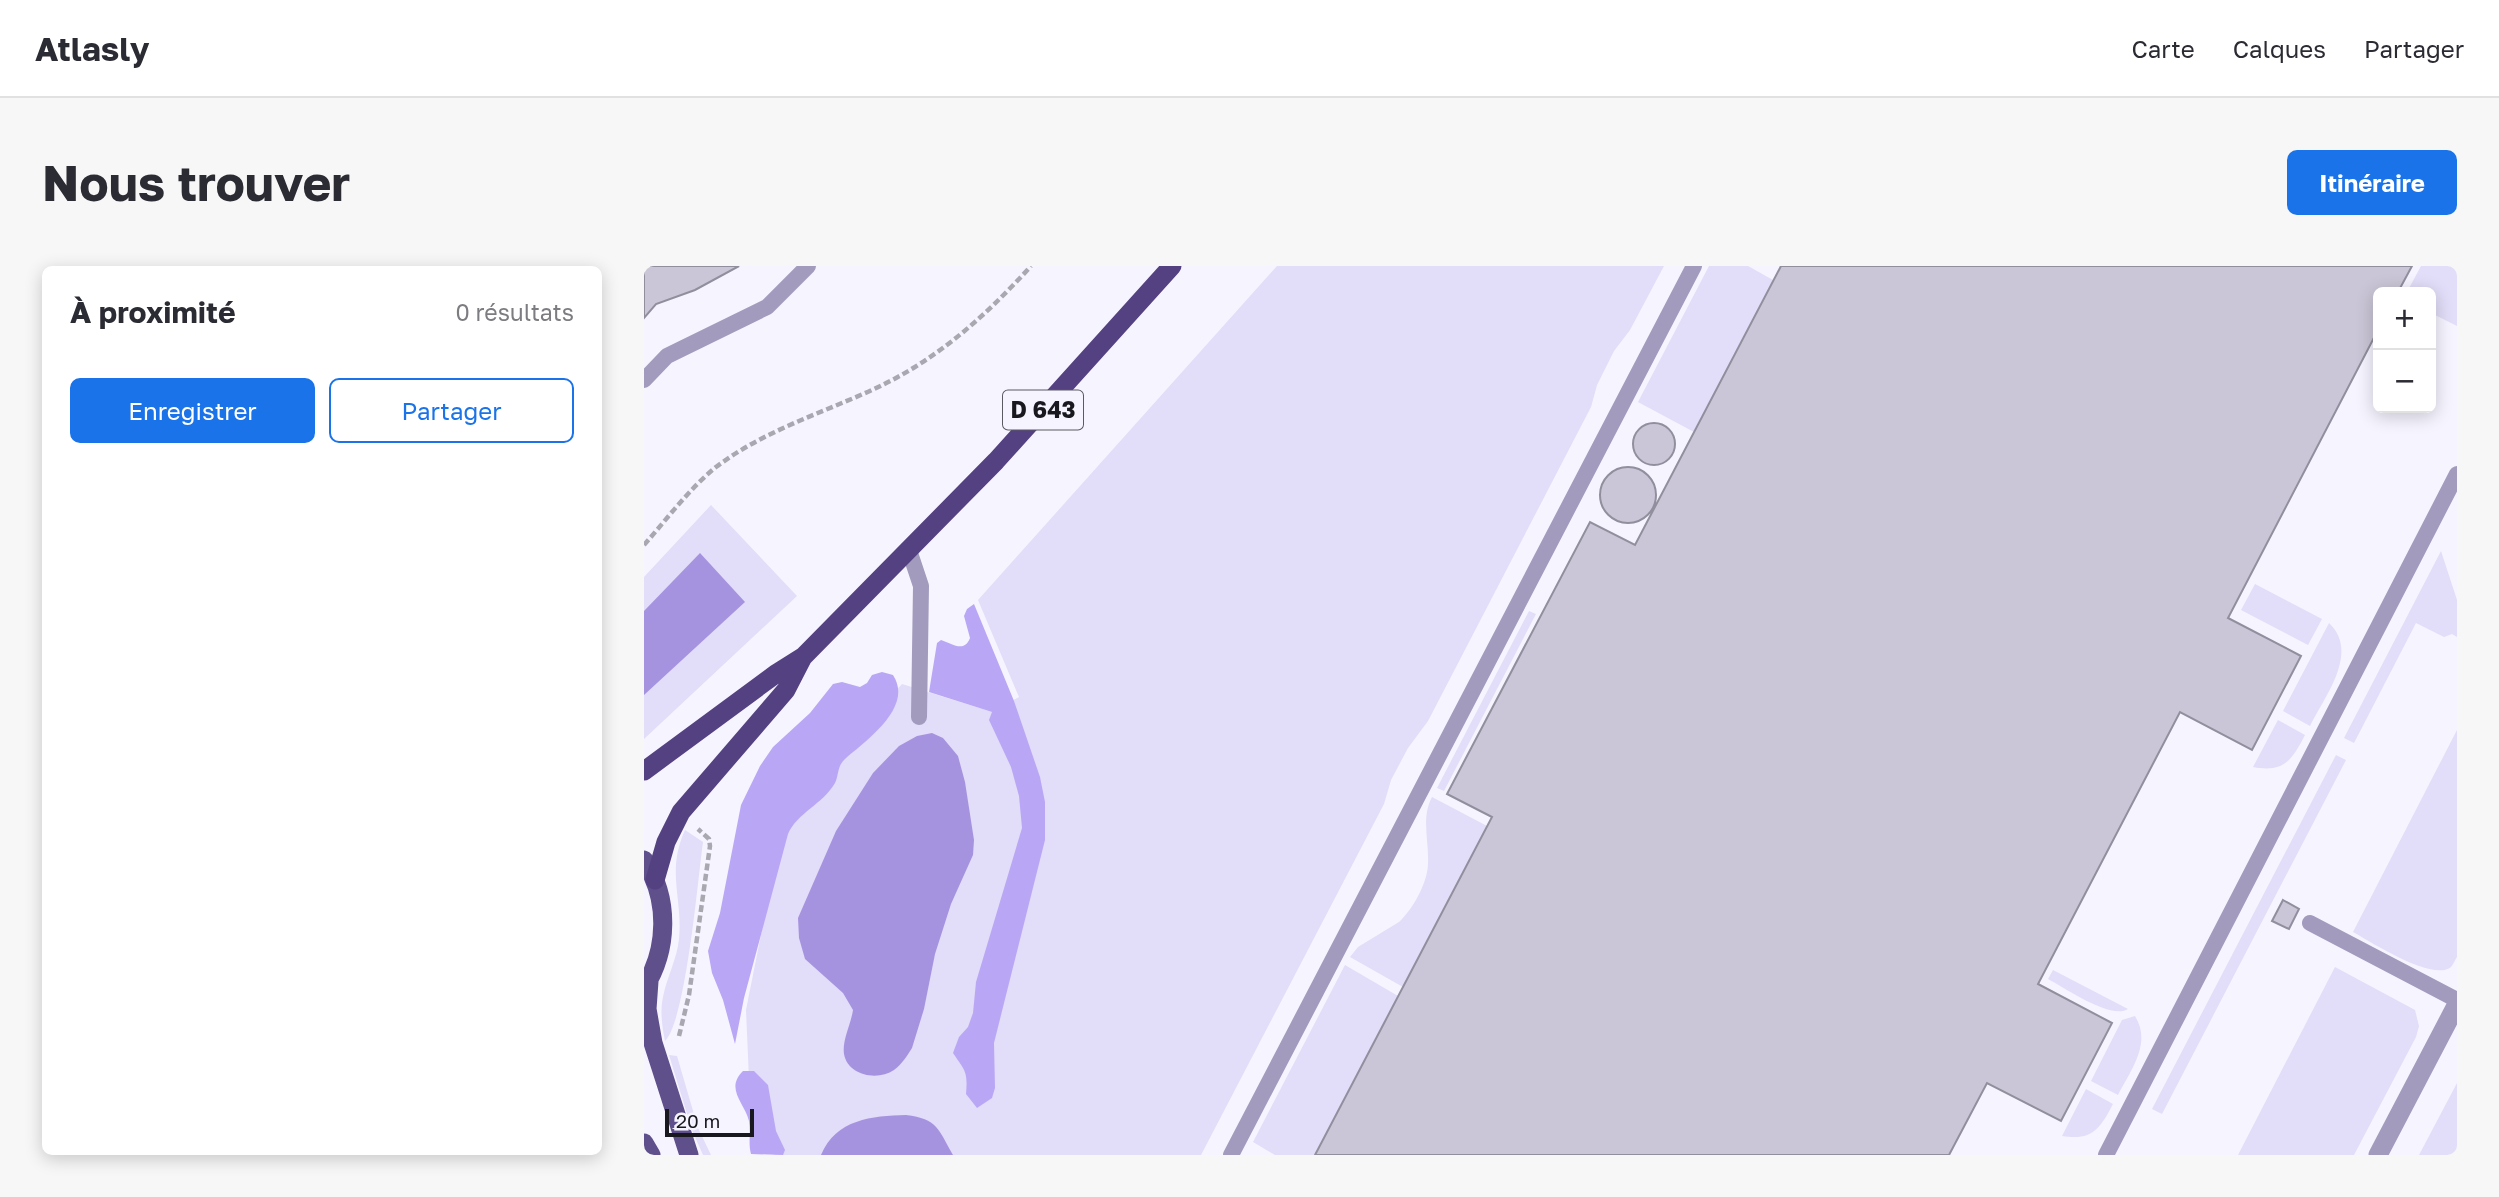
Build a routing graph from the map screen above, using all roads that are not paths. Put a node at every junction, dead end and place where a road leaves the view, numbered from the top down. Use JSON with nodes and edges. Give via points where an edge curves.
{"nodes":[{"id":1,"x":808,"y":266,"type":"edge"},
{"id":2,"x":1172,"y":266,"type":"edge"},
{"id":3,"x":1693,"y":266,"type":"edge"},
{"id":4,"x":644,"y":380,"type":"edge"},
{"id":5,"x":2457,"y":474,"type":"edge"},
{"id":6,"x":909,"y":550,"type":"junction"},
{"id":7,"x":804,"y":656,"type":"junction"},
{"id":8,"x":919,"y":717,"type":"dead end"},
{"id":9,"x":644,"y":771,"type":"edge"},
{"id":10,"x":644,"y":860,"type":"edge"},
{"id":11,"x":655,"y":880,"type":"junction"},
{"id":12,"x":2310,"y":923,"type":"dead end"},
{"id":13,"x":646,"y":985,"type":"edge"},
{"id":14,"x":2457,"y":1002,"type":"edge"},
{"id":15,"x":644,"y":1143,"type":"edge"},
{"id":16,"x":651,"y":1155,"type":"edge"},
{"id":17,"x":689,"y":1155,"type":"edge"},
{"id":18,"x":1231,"y":1155,"type":"edge"},
{"id":19,"x":2106,"y":1155,"type":"edge"},
{"id":20,"x":2378,"y":1155,"type":"edge"}],
"edges":[{"from":1,"to":4,"type":"lane","via":[[767,307],[667,356]]},
{"from":2,"to":6,"type":"highway","number":"D 643"},
{"from":3,"to":18,"type":"lane"},
{"from":5,"to":19,"type":"lane"},
{"from":6,"to":7,"type":"highway","number":"D 643"},
{"from":6,"to":8,"type":"lane","via":[[921,586]]},
{"from":7,"to":9,"type":"highway","number":"D 643"},
{"from":7,"to":11,"type":"highway","number":"D 643","via":[[786,690],[681,812]]},
{"from":10,"to":11,"type":"main road"},
{"from":11,"to":13,"type":"main road","via":[[663,931],[659,957]]},
{"from":12,"to":14,"type":"lane"},
{"from":13,"to":17,"type":"main road","via":[[653,1042]]},
{"from":14,"to":20,"type":"street"},
{"from":15,"to":16,"type":"main road"}]}
